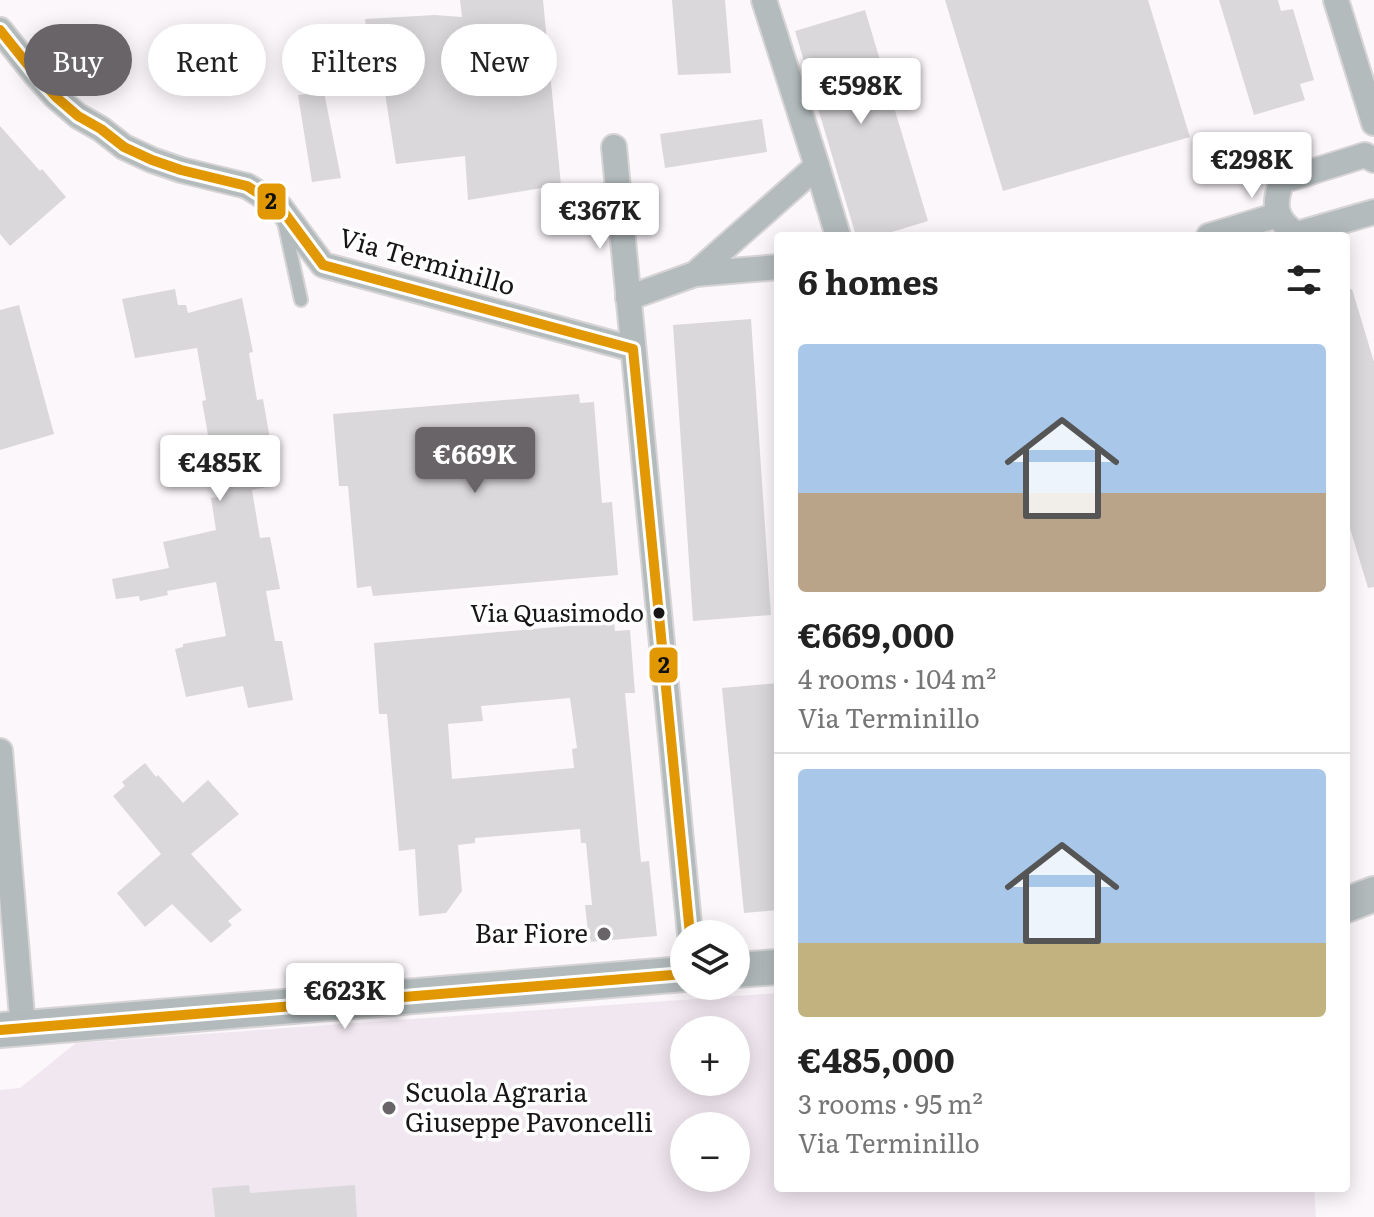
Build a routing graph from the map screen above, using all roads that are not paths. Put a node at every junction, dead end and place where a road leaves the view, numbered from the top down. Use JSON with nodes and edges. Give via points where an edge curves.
{"nodes":[{"id":1,"x":764,"y":0,"type":"edge"},
{"id":2,"x":1336,"y":0,"type":"edge"},
{"id":3,"x":0,"y":30,"type":"edge"},
{"id":4,"x":1374,"y":123,"type":"edge"},
{"id":5,"x":614,"y":147,"type":"dead end"},
{"id":6,"x":1374,"y":160,"type":"edge"},
{"id":7,"x":817,"y":166,"type":"junction"},
{"id":8,"x":280,"y":207,"type":"junction"},
{"id":9,"x":1374,"y":212,"type":"edge"},
{"id":10,"x":1278,"y":215,"type":"junction"},
{"id":11,"x":837,"y":232,"type":"edge"},
{"id":12,"x":1222,"y":232,"type":"edge"},
{"id":13,"x":1294,"y":232,"type":"edge"},
{"id":14,"x":1304,"y":232,"type":"edge"},
{"id":15,"x":774,"y":267,"type":"edge"},
{"id":16,"x":695,"y":274,"type":"junction"},
{"id":17,"x":628,"y":298,"type":"junction"},
{"id":18,"x":301,"y":300,"type":"dead end"},
{"id":19,"x":633,"y":349,"type":"junction"},
{"id":20,"x":0,"y":751,"type":"edge"},
{"id":21,"x":1374,"y":894,"type":"edge"},
{"id":22,"x":1350,"y":903,"type":"edge"},
{"id":23,"x":1374,"y":915,"type":"edge"},
{"id":24,"x":1350,"y":916,"type":"edge"},
{"id":25,"x":689,"y":920,"type":"edge"},
{"id":26,"x":774,"y":967,"type":"edge"},
{"id":27,"x":750,"y":969,"type":"edge"},
{"id":28,"x":670,"y":975,"type":"edge"},
{"id":29,"x":12,"y":1029,"type":"edge"}],
"edges":[{"from":1,"to":7,"type":"street"},
{"from":2,"to":4,"type":"street"},
{"from":3,"to":8,"type":"street","name":"Via Terminillo","via":[[56,97],[124,147],[181,170],[247,186]]},
{"from":5,"to":17,"type":"street"},
{"from":6,"to":10,"type":"street","via":[[1365,155],[1282,181],[1276,197]]},
{"from":7,"to":11,"type":"street"},
{"from":7,"to":16,"type":"street"},
{"from":8,"to":18,"type":"lane"},
{"from":8,"to":19,"type":"street","name":"Via Terminillo","via":[[323,265]]},
{"from":9,"to":14,"type":"street"},
{"from":10,"to":12,"type":"street"},
{"from":10,"to":13,"type":"street"},
{"from":15,"to":16,"type":"street"},
{"from":16,"to":17,"type":"street"},
{"from":17,"to":19,"type":"street"},
{"from":19,"to":25,"type":"street"},
{"from":20,"to":29,"type":"street"},
{"from":21,"to":22,"type":"main road"},
{"from":23,"to":24,"type":"main road"},
{"from":26,"to":27,"type":"main road"},
{"from":28,"to":29,"type":"main road"}]}
